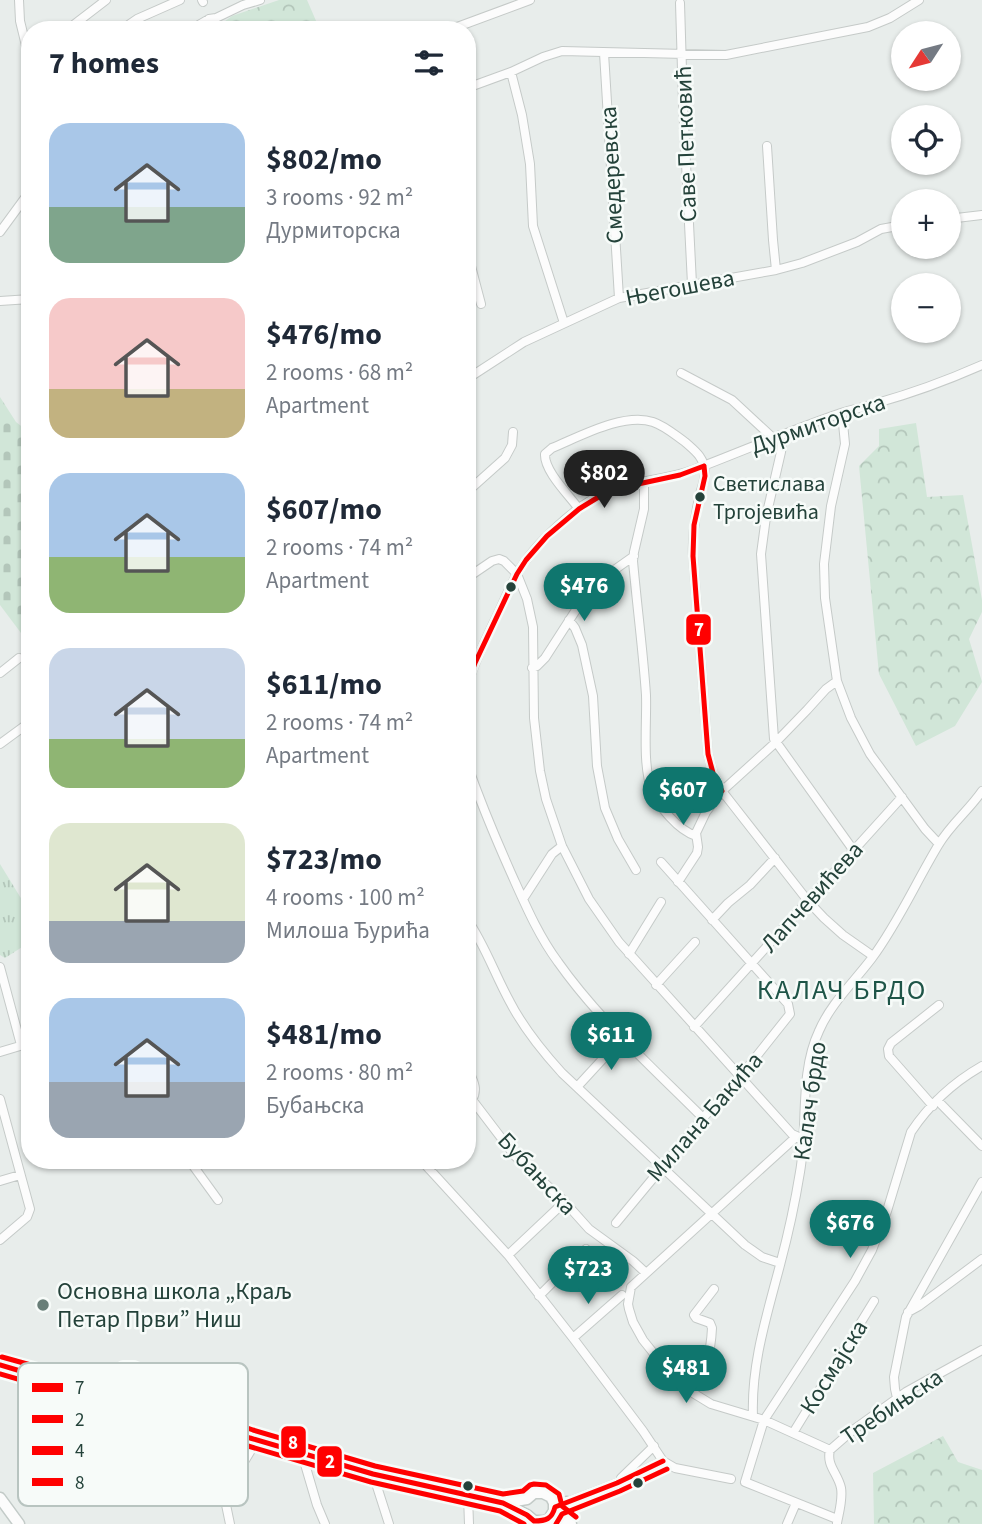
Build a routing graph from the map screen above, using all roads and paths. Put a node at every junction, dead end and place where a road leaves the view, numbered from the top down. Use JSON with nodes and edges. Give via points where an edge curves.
{"nodes":[{"id":1,"x":19,"y":0,"type":"edge"},
{"id":2,"x":106,"y":0,"type":"edge"},
{"id":3,"x":180,"y":0,"type":"edge"},
{"id":4,"x":260,"y":0,"type":"edge"},
{"id":5,"x":530,"y":0,"type":"edge"},
{"id":6,"x":919,"y":0,"type":"edge"},
{"id":7,"x":680,"y":4,"type":"dead end"},
{"id":8,"x":209,"y":19,"type":"joint"},
{"id":9,"x":79,"y":21,"type":"edge"},
{"id":10,"x":134,"y":21,"type":"edge"},
{"id":11,"x":206,"y":21,"type":"edge"},
{"id":12,"x":473,"y":21,"type":"edge"},
{"id":13,"x":21,"y":25,"type":"edge"},
{"id":14,"x":604,"y":53,"type":"junction"},
{"id":15,"x":682,"y":55,"type":"junction"},
{"id":16,"x":511,"y":72,"type":"junction"},
{"id":17,"x":476,"y":85,"type":"edge"},
{"id":18,"x":767,"y":146,"type":"dead end"},
{"id":19,"x":21,"y":203,"type":"edge"},
{"id":20,"x":982,"y":215,"type":"edge"},
{"id":21,"x":961,"y":217,"type":"edge"},
{"id":22,"x":891,"y":227,"type":"edge"},
{"id":23,"x":0,"y":232,"type":"edge"},
{"id":24,"x":776,"y":270,"type":"junction"},
{"id":25,"x":692,"y":284,"type":"junction"},
{"id":26,"x":476,"y":285,"type":"edge"},
{"id":27,"x":619,"y":298,"type":"junction"},
{"id":28,"x":19,"y":300,"type":"edge"},
{"id":29,"x":0,"y":301,"type":"edge"},
{"id":30,"x":481,"y":304,"type":"dead end"},
{"id":31,"x":564,"y":323,"type":"junction"},
{"id":32,"x":982,"y":365,"type":"edge"},
{"id":33,"x":476,"y":373,"type":"edge"},
{"id":34,"x":681,"y":373,"type":"dead end"},
{"id":35,"x":842,"y":413,"type":"junction"},
{"id":36,"x":513,"y":432,"type":"dead end"},
{"id":37,"x":777,"y":436,"type":"junction"},
{"id":38,"x":704,"y":466,"type":"junction"},
{"id":39,"x":644,"y":482,"type":"junction"},
{"id":40,"x":476,"y":484,"type":"edge"},
{"id":41,"x":579,"y":509,"type":"junction"},
{"id":42,"x":634,"y":556,"type":"junction"},
{"id":43,"x":476,"y":572,"type":"edge"},
{"id":44,"x":517,"y":574,"type":"junction"},
{"id":45,"x":569,"y":620,"type":"junction"},
{"id":46,"x":19,"y":658,"type":"dead end"},
{"id":47,"x":476,"y":661,"type":"edge"},
{"id":48,"x":532,"y":668,"type":"junction"},
{"id":49,"x":0,"y":673,"type":"edge"},
{"id":50,"x":837,"y":681,"type":"junction"},
{"id":51,"x":21,"y":729,"type":"edge"},
{"id":52,"x":775,"y":743,"type":"junction"},
{"id":53,"x":0,"y":744,"type":"edge"},
{"id":54,"x":476,"y":789,"type":"edge"},
{"id":55,"x":722,"y":791,"type":"junction"},
{"id":56,"x":982,"y":791,"type":"edge"},
{"id":57,"x":902,"y":797,"type":"junction"},
{"id":58,"x":696,"y":836,"type":"junction"},
{"id":59,"x":939,"y":844,"type":"junction"},
{"id":60,"x":562,"y":846,"type":"junction"},
{"id":61,"x":854,"y":851,"type":"junction"},
{"id":62,"x":775,"y":858,"type":"junction"},
{"id":63,"x":661,"y":862,"type":"dead end"},
{"id":64,"x":636,"y":870,"type":"dead end"},
{"id":65,"x":678,"y":882,"type":"junction"},
{"id":66,"x":523,"y":900,"type":"junction"},
{"id":67,"x":808,"y":901,"type":"junction"},
{"id":68,"x":660,"y":902,"type":"dead end"},
{"id":69,"x":712,"y":920,"type":"junction"},
{"id":70,"x":476,"y":932,"type":"edge"},
{"id":71,"x":695,"y":943,"type":"dead end"},
{"id":72,"x":629,"y":954,"type":"junction"},
{"id":73,"x":873,"y":956,"type":"junction"},
{"id":74,"x":752,"y":963,"type":"junction"},
{"id":75,"x":0,"y":967,"type":"edge"},
{"id":76,"x":656,"y":985,"type":"junction"},
{"id":77,"x":939,"y":1005,"type":"dead end"},
{"id":78,"x":694,"y":1027,"type":"junction"},
{"id":79,"x":21,"y":1032,"type":"edge"},
{"id":80,"x":623,"y":1037,"type":"junction"},
{"id":81,"x":21,"y":1045,"type":"edge"},
{"id":82,"x":0,"y":1052,"type":"edge"},
{"id":83,"x":982,"y":1066,"type":"edge"},
{"id":84,"x":740,"y":1077,"type":"junction"},
{"id":85,"x":577,"y":1087,"type":"junction"},
{"id":86,"x":0,"y":1099,"type":"edge"},
{"id":87,"x":935,"y":1103,"type":"junction"},
{"id":88,"x":476,"y":1105,"type":"edge"},
{"id":89,"x":703,"y":1118,"type":"junction"},
{"id":90,"x":3,"y":1125,"type":"edge"},
{"id":91,"x":799,"y":1138,"type":"junction"},
{"id":92,"x":982,"y":1146,"type":"edge"},
{"id":93,"x":662,"y":1167,"type":"junction"},
{"id":94,"x":196,"y":1169,"type":"edge"},
{"id":95,"x":429,"y":1169,"type":"edge"},
{"id":96,"x":20,"y":1175,"type":"junction"},
{"id":97,"x":0,"y":1181,"type":"edge"},
{"id":98,"x":982,"y":1182,"type":"edge"},
{"id":99,"x":218,"y":1200,"type":"dead end"},
{"id":100,"x":558,"y":1208,"type":"dead end"},
{"id":101,"x":712,"y":1215,"type":"junction"},
{"id":102,"x":616,"y":1223,"type":"dead end"},
{"id":103,"x":0,"y":1240,"type":"edge"},
{"id":104,"x":586,"y":1250,"type":"dead end"},
{"id":105,"x":508,"y":1255,"type":"junction"},
{"id":106,"x":982,"y":1259,"type":"edge"},
{"id":107,"x":780,"y":1263,"type":"junction"},
{"id":108,"x":646,"y":1273,"type":"junction"},
{"id":109,"x":713,"y":1289,"type":"dead end"},
{"id":110,"x":622,"y":1295,"type":"dead end"},
{"id":111,"x":540,"y":1296,"type":"junction"},
{"id":112,"x":874,"y":1301,"type":"dead end"},
{"id":113,"x":908,"y":1312,"type":"junction"},
{"id":114,"x":573,"y":1338,"type":"junction"},
{"id":115,"x":982,"y":1350,"type":"edge"},
{"id":116,"x":0,"y":1365,"type":"edge"},
{"id":117,"x":18,"y":1370,"type":"edge"},
{"id":118,"x":693,"y":1393,"type":"junction"},
{"id":119,"x":897,"y":1398,"type":"junction"},
{"id":120,"x":753,"y":1416,"type":"junction"},
{"id":121,"x":764,"y":1420,"type":"junction"},
{"id":122,"x":793,"y":1433,"type":"junction"},
{"id":123,"x":248,"y":1438,"type":"edge"},
{"id":124,"x":254,"y":1440,"type":"junction"},
{"id":125,"x":654,"y":1446,"type":"junction"},
{"id":126,"x":830,"y":1450,"type":"junction"},
{"id":127,"x":302,"y":1454,"type":"junction"},
{"id":128,"x":248,"y":1455,"type":"edge"},
{"id":129,"x":663,"y":1461,"type":"junction"},
{"id":130,"x":373,"y":1474,"type":"junction"},
{"id":131,"x":731,"y":1479,"type":"dead end"},
{"id":132,"x":617,"y":1483,"type":"junction"},
{"id":133,"x":468,"y":1495,"type":"junction"},
{"id":134,"x":0,"y":1498,"type":"edge"},
{"id":135,"x":527,"y":1499,"type":"junction"},
{"id":136,"x":570,"y":1501,"type":"junction"},
{"id":137,"x":503,"y":1503,"type":"junction"},
{"id":138,"x":796,"y":1503,"type":"junction"},
{"id":139,"x":226,"y":1506,"type":"edge"},
{"id":140,"x":550,"y":1513,"type":"edge"},
{"id":141,"x":527,"y":1515,"type":"junction"},
{"id":142,"x":837,"y":1522,"type":"edge"},
{"id":143,"x":569,"y":1523,"type":"edge"},
{"id":144,"x":19,"y":1524,"type":"edge"},
{"id":145,"x":230,"y":1524,"type":"edge"},
{"id":146,"x":325,"y":1524,"type":"edge"},
{"id":147,"x":389,"y":1524,"type":"edge"},
{"id":148,"x":469,"y":1524,"type":"edge"},
{"id":149,"x":787,"y":1524,"type":"edge"}],
"edges":[{"from":1,"to":13,"type":"street"},
{"from":2,"to":9,"type":"street"},
{"from":3,"to":10,"type":"street"},
{"from":4,"to":8,"type":"street"},
{"from":5,"to":12,"type":"street"},
{"from":6,"to":15,"type":"street","via":[[867,27],[726,55]]},
{"from":7,"to":15,"type":"street","name":"Саве Петковић"},
{"from":8,"to":11,"type":"street"},
{"from":14,"to":15,"type":"street"},
{"from":14,"to":16,"type":"street","via":[[562,51]]},
{"from":14,"to":27,"type":"street","name":"Смедеревска"},
{"from":15,"to":25,"type":"street","name":"Саве Петковић"},
{"from":16,"to":17,"type":"street"},
{"from":16,"to":31,"type":"street","via":[[530,164],[533,226]]},
{"from":18,"to":24,"type":"street"},
{"from":19,"to":23,"type":"street"},
{"from":20,"to":21,"type":"street"},
{"from":22,"to":24,"type":"street","name":"Његошева"},
{"from":24,"to":25,"type":"street","name":"Његошева"},
{"from":25,"to":27,"type":"street","name":"Његошева"},
{"from":26,"to":30,"type":"street"},
{"from":27,"to":31,"type":"street","name":"Његошева"},
{"from":28,"to":29,"type":"street"},
{"from":31,"to":33,"type":"street","name":"Његошева"},
{"from":32,"to":35,"type":"street","name":"Дурмиторска"},
{"from":34,"to":37,"type":"street","via":[[732,400]]},
{"from":35,"to":37,"type":"street","name":"Дурмиторска"},
{"from":35,"to":50,"type":"street","via":[[844,450],[824,564]]},
{"from":36,"to":40,"type":"street","via":[[505,458]]},
{"from":37,"to":38,"type":"street","name":"Дурмиторска"},
{"from":37,"to":52,"type":"street","via":[[782,445],[761,554]]},
{"from":38,"to":39,"type":"street","name":"Дурмиторска"},
{"from":38,"to":41,"type":"street","via":[[698,453],[664,427],[646,420],[622,420],[545,454],[551,473]]},
{"from":38,"to":55,"type":"street","via":[[693,556],[708,754]]},
{"from":39,"to":41,"type":"street","name":"Дурмиторска","via":[[610,491]]},
{"from":39,"to":42,"type":"street","via":[[644,509]]},
{"from":41,"to":44,"type":"street","name":"Дурмиторска","via":[[538,545]]},
{"from":42,"to":45,"type":"street","via":[[589,592]]},
{"from":42,"to":58,"type":"street","via":[[650,783],[668,813]]},
{"from":43,"to":44,"type":"street","via":[[499,559]]},
{"from":44,"to":47,"type":"street","name":"Дурмиторска"},
{"from":44,"to":48,"type":"street","via":[[532,619]]},
{"from":45,"to":48,"type":"street","via":[[545,658]]},
{"from":45,"to":64,"type":"street","via":[[582,645],[593,696],[605,808]]},
{"from":46,"to":49,"type":"street"},
{"from":48,"to":60,"type":"street","via":[[540,771]]},
{"from":50,"to":52,"type":"street"},
{"from":50,"to":57,"type":"street","via":[[860,738]]},
{"from":51,"to":53,"type":"street"},
{"from":52,"to":55,"type":"street"},
{"from":52,"to":61,"type":"street"},
{"from":54,"to":66,"type":"street"},
{"from":55,"to":58,"type":"street"},
{"from":55,"to":62,"type":"street"},
{"from":56,"to":59,"type":"street","name":"Калач брдо"},
{"from":57,"to":59,"type":"street"},
{"from":57,"to":61,"type":"street","name":"Лапчевићева"},
{"from":58,"to":65,"type":"street","via":[[697,853]]},
{"from":59,"to":73,"type":"street","name":"Калач брдо"},
{"from":60,"to":66,"type":"street"},
{"from":60,"to":72,"type":"street","via":[[589,900]]},
{"from":61,"to":67,"type":"street","name":"Лапчевићева"},
{"from":62,"to":67,"type":"street"},
{"from":62,"to":69,"type":"street"},
{"from":63,"to":65,"type":"street"},
{"from":65,"to":69,"type":"street"},
{"from":66,"to":80,"type":"street","via":[[558,963]]},
{"from":67,"to":73,"type":"street"},
{"from":67,"to":74,"type":"street","name":"Лапчевићева"},
{"from":68,"to":72,"type":"street"},
{"from":69,"to":74,"type":"street"},
{"from":70,"to":85,"type":"street","via":[[528,1032]]},
{"from":71,"to":76,"type":"street"},
{"from":72,"to":76,"type":"street"},
{"from":73,"to":91,"type":"street","name":"Калач брдо","via":[[831,1010],[816,1038]]},
{"from":74,"to":78,"type":"street","name":"Лапчевићева"},
{"from":74,"to":84,"type":"street","name":"Милана Бакића","via":[[790,1010],[789,1018]]},
{"from":75,"to":79,"type":"street"},
{"from":76,"to":78,"type":"street"},
{"from":77,"to":87,"type":"street","via":[[891,1043],[888,1051]]},
{"from":78,"to":84,"type":"street"},
{"from":80,"to":85,"type":"street"},
{"from":80,"to":89,"type":"street"},
{"from":81,"to":82,"type":"street"},
{"from":83,"to":87,"type":"street"},
{"from":84,"to":89,"type":"street","name":"Милана Бакића"},
{"from":84,"to":91,"type":"street"},
{"from":85,"to":93,"type":"street"},
{"from":86,"to":90,"type":"street"},
{"from":87,"to":92,"type":"street"},
{"from":87,"to":121,"type":"street","via":[[911,1132],[887,1212],[863,1267]]},
{"from":88,"to":108,"type":"street","name":"Бубањска","via":[[515,1156],[589,1229]]},
{"from":89,"to":93,"type":"street","name":"Милана Бакића"},
{"from":90,"to":96,"type":"street"},
{"from":91,"to":101,"type":"street"},
{"from":91,"to":107,"type":"street","name":"Калач брдо","via":[[801,1170]]},
{"from":93,"to":101,"type":"street"},
{"from":93,"to":102,"type":"street","name":"Милана Бакића"},
{"from":94,"to":99,"type":"street"},
{"from":95,"to":105,"type":"street"},
{"from":96,"to":97,"type":"street"},
{"from":96,"to":103,"type":"street","via":[[30,1209]]},
{"from":98,"to":113,"type":"street"},
{"from":100,"to":105,"type":"street"},
{"from":101,"to":107,"type":"street","via":[[750,1250]]},
{"from":101,"to":108,"type":"street"},
{"from":104,"to":111,"type":"street"},
{"from":105,"to":111,"type":"street"},
{"from":106,"to":113,"type":"street"},
{"from":107,"to":120,"type":"street","name":"Калач брдо","via":[[758,1350]]},
{"from":108,"to":118,"type":"street","via":[[631,1287],[628,1304],[633,1322],[663,1365]]},
{"from":109,"to":118,"type":"street","via":[[694,1315],[712,1328]]},
{"from":110,"to":114,"type":"street"},
{"from":111,"to":114,"type":"street"},
{"from":112,"to":122,"type":"street","name":"Космајска"},
{"from":113,"to":119,"type":"street","via":[[894,1377]]},
{"from":114,"to":125,"type":"street"},
{"from":115,"to":119,"type":"street","name":"Требињска"},
{"from":116,"to":117,"type":"street"},
{"from":118,"to":120,"type":"street","via":[[711,1404]]},
{"from":119,"to":126,"type":"street","name":"Требињска"},
{"from":120,"to":121,"type":"street"},
{"from":121,"to":122,"type":"street"},
{"from":121,"to":138,"type":"street","name":"Требињска","via":[[744,1482]]},
{"from":122,"to":126,"type":"street"},
{"from":123,"to":124,"type":"street"},
{"from":124,"to":127,"type":"street"},
{"from":124,"to":128,"type":"street"},
{"from":125,"to":129,"type":"street"},
{"from":125,"to":132,"type":"street"},
{"from":126,"to":142,"type":"street","name":"Требињска","via":[[829,1463],[841,1491]]},
{"from":127,"to":130,"type":"street"},
{"from":127,"to":146,"type":"street"},
{"from":129,"to":131,"type":"street","via":[[675,1468]]},
{"from":129,"to":132,"type":"street"},
{"from":130,"to":133,"type":"street"},
{"from":130,"to":147,"type":"street"},
{"from":132,"to":136,"type":"street"},
{"from":133,"to":137,"type":"street"},
{"from":133,"to":148,"type":"street"},
{"from":134,"to":144,"type":"street"},
{"from":135,"to":137,"type":"street"},
{"from":135,"to":140,"type":"street","via":[[543,1493]]},
{"from":135,"to":141,"type":"street"},
{"from":136,"to":140,"type":"street"},
{"from":136,"to":143,"type":"street","via":[[565,1511]]},
{"from":137,"to":141,"type":"street"},
{"from":138,"to":142,"type":"street","name":"Требињска"},
{"from":138,"to":149,"type":"street"},
{"from":139,"to":145,"type":"street"},
{"from":140,"to":141,"type":"street","via":[[534,1521]]},
{"from":140,"to":143,"type":"street"}]}
